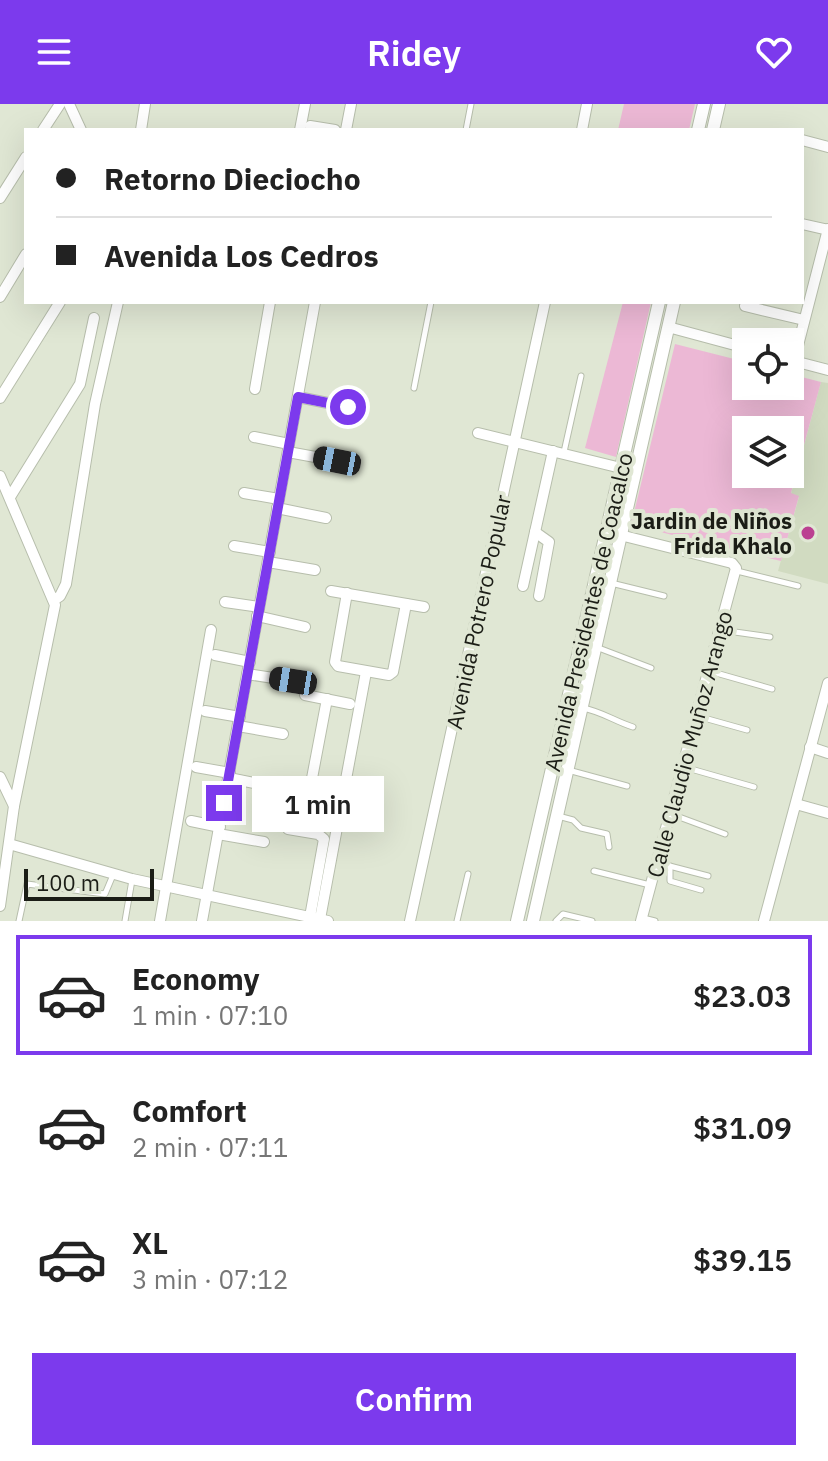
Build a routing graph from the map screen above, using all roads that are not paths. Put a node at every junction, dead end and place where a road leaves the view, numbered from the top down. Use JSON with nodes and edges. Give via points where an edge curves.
{"nodes":[{"id":1,"x":60,"y":104,"type":"edge"},
{"id":2,"x":69,"y":104,"type":"edge"},
{"id":3,"x":145,"y":104,"type":"edge"},
{"id":4,"x":305,"y":104,"type":"edge"},
{"id":5,"x":351,"y":104,"type":"edge"},
{"id":6,"x":471,"y":104,"type":"edge"},
{"id":7,"x":587,"y":104,"type":"edge"},
{"id":8,"x":704,"y":104,"type":"edge"},
{"id":9,"x":719,"y":104,"type":"edge"},
{"id":10,"x":44,"y":128,"type":"edge"},
{"id":11,"x":80,"y":128,"type":"edge"},
{"id":12,"x":141,"y":128,"type":"edge"},
{"id":13,"x":305,"y":128,"type":"edge"},
{"id":14,"x":346,"y":128,"type":"edge"},
{"id":15,"x":466,"y":128,"type":"edge"},
{"id":16,"x":582,"y":128,"type":"edge"},
{"id":17,"x":698,"y":128,"type":"edge"},
{"id":18,"x":713,"y":128,"type":"edge"},
{"id":19,"x":804,"y":141,"type":"edge"},
{"id":20,"x":828,"y":147,"type":"edge"},
{"id":21,"x":24,"y":160,"type":"edge"},
{"id":22,"x":0,"y":198,"type":"edge"},
{"id":23,"x":804,"y":224,"type":"edge"},
{"id":24,"x":828,"y":230,"type":"edge"},
{"id":25,"x":826,"y":248,"type":"edge"},
{"id":26,"x":24,"y":257,"type":"edge"},
{"id":27,"x":815,"y":281,"type":"junction"},
{"id":28,"x":828,"y":285,"type":"edge"},
{"id":29,"x":0,"y":297,"type":"edge"},
{"id":30,"x":59,"y":304,"type":"edge"},
{"id":31,"x":118,"y":304,"type":"edge"},
{"id":32,"x":270,"y":304,"type":"edge"},
{"id":33,"x":315,"y":304,"type":"edge"},
{"id":34,"x":431,"y":304,"type":"edge"},
{"id":35,"x":545,"y":304,"type":"edge"},
{"id":36,"x":659,"y":304,"type":"edge"},
{"id":37,"x":674,"y":304,"type":"edge"},
{"id":38,"x":745,"y":306,"type":"dead end"},
{"id":39,"x":94,"y":318,"type":"dead end"},
{"id":40,"x":804,"y":320,"type":"junction"},
{"id":41,"x":668,"y":327,"type":"junction"},
{"id":42,"x":802,"y":328,"type":"edge"},
{"id":43,"x":732,"y":344,"type":"edge"},
{"id":44,"x":804,"y":364,"type":"edge"},
{"id":45,"x":828,"y":370,"type":"edge"},
{"id":46,"x":581,"y":376,"type":"dead end"},
{"id":47,"x":414,"y":388,"type":"dead end"},
{"id":48,"x":255,"y":389,"type":"dead end"},
{"id":49,"x":298,"y":397,"type":"junction"},
{"id":50,"x":0,"y":398,"type":"edge"},
{"id":51,"x":348,"y":407,"type":"dead end"},
{"id":52,"x":633,"y":417,"type":"junction"},
{"id":53,"x":647,"y":420,"type":"junction"},
{"id":54,"x":478,"y":433,"type":"dead end"},
{"id":55,"x":254,"y":437,"type":"dead end"},
{"id":56,"x":515,"y":442,"type":"junction"},
{"id":57,"x":288,"y":448,"type":"junction"},
{"id":58,"x":559,"y":452,"type":"junction"},
{"id":59,"x":337,"y":461,"type":"dead end"},
{"id":60,"x":621,"y":468,"type":"junction"},
{"id":61,"x":0,"y":476,"type":"edge"},
{"id":62,"x":244,"y":493,"type":"dead end"},
{"id":63,"x":10,"y":497,"type":"junction"},
{"id":64,"x":278,"y":504,"type":"junction"},
{"id":65,"x":326,"y":518,"type":"dead end"},
{"id":66,"x":535,"y":532,"type":"junction"},
{"id":67,"x":620,"y":535,"type":"junction"},
{"id":68,"x":234,"y":546,"type":"dead end"},
{"id":69,"x":269,"y":557,"type":"junction"},
{"id":70,"x":736,"y":568,"type":"junction"},
{"id":71,"x":315,"y":570,"type":"dead end"},
{"id":72,"x":610,"y":583,"type":"junction"},
{"id":73,"x":523,"y":586,"type":"dead end"},
{"id":74,"x":798,"y":586,"type":"dead end"},
{"id":75,"x":331,"y":591,"type":"dead end"},
{"id":76,"x":347,"y":593,"type":"junction"},
{"id":77,"x":539,"y":596,"type":"dead end"},
{"id":78,"x":664,"y":596,"type":"dead end"},
{"id":79,"x":54,"y":600,"type":"junction"},
{"id":80,"x":225,"y":602,"type":"dead end"},
{"id":81,"x":406,"y":604,"type":"junction"},
{"id":82,"x":424,"y":607,"type":"dead end"},
{"id":83,"x":258,"y":612,"type":"junction"},
{"id":84,"x":305,"y":627,"type":"dead end"},
{"id":85,"x":211,"y":630,"type":"dead end"},
{"id":86,"x":720,"y":630,"type":"junction"},
{"id":87,"x":770,"y":637,"type":"dead end"},
{"id":88,"x":595,"y":647,"type":"junction"},
{"id":89,"x":215,"y":655,"type":"dead end"},
{"id":90,"x":250,"y":662,"type":"junction"},
{"id":91,"x":651,"y":668,"type":"dead end"},
{"id":92,"x":708,"y":671,"type":"junction"},
{"id":93,"x":366,"y":672,"type":"junction"},
{"id":94,"x":247,"y":674,"type":"junction"},
{"id":95,"x":293,"y":681,"type":"dead end"},
{"id":96,"x":828,"y":683,"type":"edge"},
{"id":97,"x":772,"y":689,"type":"dead end"},
{"id":98,"x":305,"y":695,"type":"dead end"},
{"id":99,"x":327,"y":699,"type":"junction"},
{"id":100,"x":350,"y":704,"type":"dead end"},
{"id":101,"x":581,"y":708,"type":"junction"},
{"id":102,"x":205,"y":711,"type":"dead end"},
{"id":103,"x":696,"y":716,"type":"junction"},
{"id":104,"x":239,"y":722,"type":"junction"},
{"id":105,"x":633,"y":727,"type":"dead end"},
{"id":106,"x":747,"y":730,"type":"dead end"},
{"id":107,"x":283,"y":734,"type":"dead end"},
{"id":108,"x":810,"y":747,"type":"junction"},
{"id":109,"x":828,"y":753,"type":"edge"},
{"id":110,"x":683,"y":766,"type":"junction"},
{"id":111,"x":196,"y":767,"type":"dead end"},
{"id":112,"x":567,"y":770,"type":"junction"},
{"id":113,"x":229,"y":776,"type":"junction"},
{"id":114,"x":0,"y":777,"type":"edge"},
{"id":115,"x":627,"y":786,"type":"dead end"},
{"id":116,"x":275,"y":787,"type":"dead end"},
{"id":117,"x":754,"y":787,"type":"dead end"},
{"id":118,"x":796,"y":804,"type":"junction"},
{"id":119,"x":14,"y":806,"type":"junction"},
{"id":120,"x":828,"y":813,"type":"edge"},
{"id":121,"x":670,"y":814,"type":"junction"},
{"id":122,"x":557,"y":816,"type":"junction"},
{"id":123,"x":191,"y":821,"type":"dead end"},
{"id":124,"x":288,"y":829,"type":"dead end"},
{"id":125,"x":219,"y":831,"type":"junction"},
{"id":126,"x":302,"y":831,"type":"junction"},
{"id":127,"x":725,"y":834,"type":"dead end"},
{"id":128,"x":264,"y":842,"type":"dead end"},
{"id":129,"x":9,"y":844,"type":"junction"},
{"id":130,"x":609,"y":847,"type":"dead end"},
{"id":131,"x":657,"y":863,"type":"junction"},
{"id":132,"x":670,"y":866,"type":"junction"},
{"id":133,"x":594,"y":871,"type":"dead end"},
{"id":134,"x":113,"y":874,"type":"junction"},
{"id":135,"x":468,"y":874,"type":"dead end"},
{"id":136,"x":708,"y":876,"type":"dead end"},
{"id":137,"x":132,"y":879,"type":"junction"},
{"id":138,"x":651,"y":885,"type":"junction"},
{"id":139,"x":166,"y":887,"type":"junction"},
{"id":140,"x":701,"y":890,"type":"dead end"},
{"id":141,"x":207,"y":895,"type":"junction"},
{"id":142,"x":0,"y":906,"type":"edge"},
{"id":143,"x":264,"y":907,"type":"junction"},
{"id":144,"x":319,"y":919,"type":"edge"},
{"id":145,"x":641,"y":919,"type":"edge"},
{"id":146,"x":536,"y":920,"type":"edge"},
{"id":147,"x":19,"y":921,"type":"edge"},
{"id":148,"x":125,"y":921,"type":"edge"},
{"id":149,"x":160,"y":921,"type":"edge"},
{"id":150,"x":202,"y":921,"type":"edge"},
{"id":151,"x":261,"y":921,"type":"edge"},
{"id":152,"x":410,"y":921,"type":"edge"},
{"id":153,"x":457,"y":921,"type":"edge"},
{"id":154,"x":517,"y":921,"type":"edge"},
{"id":155,"x":556,"y":921,"type":"edge"},
{"id":156,"x":592,"y":921,"type":"edge"},
{"id":157,"x":655,"y":921,"type":"edge"},
{"id":158,"x":764,"y":921,"type":"edge"}],
"edges":[{"from":1,"to":10,"type":"street"},
{"from":2,"to":11,"type":"street"},
{"from":3,"to":12,"type":"street"},
{"from":4,"to":13,"type":"street"},
{"from":5,"to":14,"type":"street"},
{"from":6,"to":15,"type":"lane"},
{"from":7,"to":16,"type":"street"},
{"from":8,"to":17,"type":"street"},
{"from":9,"to":18,"type":"street"},
{"from":19,"to":20,"type":"street"},
{"from":21,"to":22,"type":"street"},
{"from":23,"to":24,"type":"street"},
{"from":24,"to":25,"type":"street"},
{"from":25,"to":27,"type":"street"},
{"from":26,"to":29,"type":"street"},
{"from":27,"to":28,"type":"street"},
{"from":27,"to":40,"type":"street"},
{"from":30,"to":50,"type":"street"},
{"from":31,"to":79,"type":"street","via":[[95,404],[66,584]]},
{"from":32,"to":48,"type":"street"},
{"from":33,"to":49,"type":"street"},
{"from":34,"to":47,"type":"lane"},
{"from":35,"to":56,"type":"street","name":"Avenida Potrero Popular"},
{"from":36,"to":52,"type":"street","name":"Avenida Presidentes de Coacalco"},
{"from":37,"to":41,"type":"street","name":"Avenida Presidentes de Coacalco"},
{"from":38,"to":40,"type":"street"},
{"from":39,"to":63,"type":"street","via":[[80,384]]},
{"from":40,"to":42,"type":"street"},
{"from":41,"to":43,"type":"street"},
{"from":41,"to":53,"type":"street","name":"Avenida Presidentes de Coacalco"},
{"from":44,"to":45,"type":"street"},
{"from":46,"to":58,"type":"lane"},
{"from":49,"to":51,"type":"street"},
{"from":49,"to":57,"type":"street"},
{"from":52,"to":53,"type":"street"},
{"from":52,"to":60,"type":"street","name":"Avenida Presidentes de Coacalco"},
{"from":53,"to":67,"type":"street","name":"Avenida Presidentes de Coacalco"},
{"from":54,"to":56,"type":"street"},
{"from":55,"to":57,"type":"street"},
{"from":56,"to":58,"type":"street"},
{"from":56,"to":152,"type":"street","name":"Avenida Potrero Popular"},
{"from":57,"to":59,"type":"street"},
{"from":57,"to":64,"type":"street"},
{"from":58,"to":60,"type":"street"},
{"from":58,"to":66,"type":"street"},
{"from":60,"to":154,"type":"street","name":"Avenida Presidentes de Coacalco"},
{"from":61,"to":63,"type":"street"},
{"from":62,"to":64,"type":"street"},
{"from":63,"to":79,"type":"street"},
{"from":64,"to":65,"type":"street"},
{"from":64,"to":69,"type":"street"},
{"from":66,"to":73,"type":"street"},
{"from":66,"to":77,"type":"street","via":[[549,542]]},
{"from":67,"to":70,"type":"street"},
{"from":67,"to":72,"type":"street","name":"Avenida Presidentes de Coacalco"},
{"from":68,"to":69,"type":"street"},
{"from":69,"to":71,"type":"street"},
{"from":69,"to":83,"type":"street"},
{"from":70,"to":74,"type":"lane"},
{"from":70,"to":86,"type":"street","name":"Calle Claudio Muñoz Arango"},
{"from":72,"to":78,"type":"lane"},
{"from":72,"to":88,"type":"street","name":"Avenida Presidentes de Coacalco"},
{"from":75,"to":76,"type":"street"},
{"from":76,"to":81,"type":"street"},
{"from":76,"to":93,"type":"street","via":[[335,662]]},
{"from":79,"to":119,"type":"street","via":[[52,632]]},
{"from":80,"to":83,"type":"street"},
{"from":81,"to":82,"type":"street"},
{"from":81,"to":93,"type":"street","via":[[393,672]]},
{"from":83,"to":84,"type":"street"},
{"from":83,"to":90,"type":"street"},
{"from":85,"to":139,"type":"street"},
{"from":86,"to":87,"type":"lane"},
{"from":86,"to":92,"type":"street","name":"Calle Claudio Muñoz Arango"},
{"from":88,"to":91,"type":"lane"},
{"from":88,"to":101,"type":"street","name":"Avenida Presidentes de Coacalco"},
{"from":89,"to":90,"type":"street"},
{"from":90,"to":94,"type":"street"},
{"from":92,"to":97,"type":"lane"},
{"from":92,"to":103,"type":"street","name":"Calle Claudio Muñoz Arango"},
{"from":93,"to":144,"type":"street"},
{"from":94,"to":95,"type":"street"},
{"from":94,"to":104,"type":"street"},
{"from":96,"to":108,"type":"street"},
{"from":98,"to":99,"type":"street"},
{"from":99,"to":100,"type":"street"},
{"from":99,"to":126,"type":"street"},
{"from":101,"to":105,"type":"lane"},
{"from":101,"to":112,"type":"street","name":"Avenida Presidentes de Coacalco"},
{"from":102,"to":104,"type":"street"},
{"from":103,"to":106,"type":"lane"},
{"from":103,"to":110,"type":"street","name":"Calle Claudio Muñoz Arango"},
{"from":104,"to":107,"type":"street"},
{"from":104,"to":113,"type":"street"},
{"from":108,"to":109,"type":"street"},
{"from":108,"to":118,"type":"street"},
{"from":110,"to":117,"type":"lane"},
{"from":110,"to":121,"type":"street","name":"Calle Claudio Muñoz Arango"},
{"from":111,"to":113,"type":"street"},
{"from":112,"to":115,"type":"lane"},
{"from":112,"to":122,"type":"street","name":"Avenida Presidentes de Coacalco"},
{"from":113,"to":116,"type":"street"},
{"from":113,"to":125,"type":"street"},
{"from":114,"to":119,"type":"street"},
{"from":118,"to":120,"type":"street"},
{"from":118,"to":158,"type":"street"},
{"from":119,"to":129,"type":"street"},
{"from":121,"to":127,"type":"lane"},
{"from":121,"to":131,"type":"street","name":"Calle Claudio Muñoz Arango"},
{"from":122,"to":130,"type":"lane","via":[[607,834]]},
{"from":122,"to":146,"type":"street","name":"Avenida Presidentes de Coacalco"},
{"from":123,"to":125,"type":"street"},
{"from":124,"to":126,"type":"street"},
{"from":125,"to":128,"type":"street"},
{"from":125,"to":141,"type":"street"},
{"from":126,"to":144,"type":"street","via":[[324,839]]},
{"from":129,"to":134,"type":"street"},
{"from":129,"to":142,"type":"street"},
{"from":131,"to":132,"type":"lane"},
{"from":131,"to":138,"type":"street","name":"Calle Claudio Muñoz Arango"},
{"from":132,"to":136,"type":"lane"},
{"from":132,"to":140,"type":"lane","via":[[670,881]]},
{"from":133,"to":138,"type":"lane"},
{"from":134,"to":137,"type":"street"},
{"from":134,"to":147,"type":"lane","via":[[105,894],[27,884]]},
{"from":135,"to":153,"type":"lane"},
{"from":137,"to":139,"type":"street"},
{"from":137,"to":148,"type":"lane"},
{"from":138,"to":145,"type":"street","name":"Calle Claudio Muñoz Arango"},
{"from":139,"to":141,"type":"street"},
{"from":139,"to":149,"type":"street"},
{"from":141,"to":143,"type":"street"},
{"from":141,"to":150,"type":"street"},
{"from":143,"to":144,"type":"street"},
{"from":143,"to":151,"type":"street"},
{"from":145,"to":157,"type":"lane"},
{"from":155,"to":156,"type":"lane","via":[[563,914]]}]}
